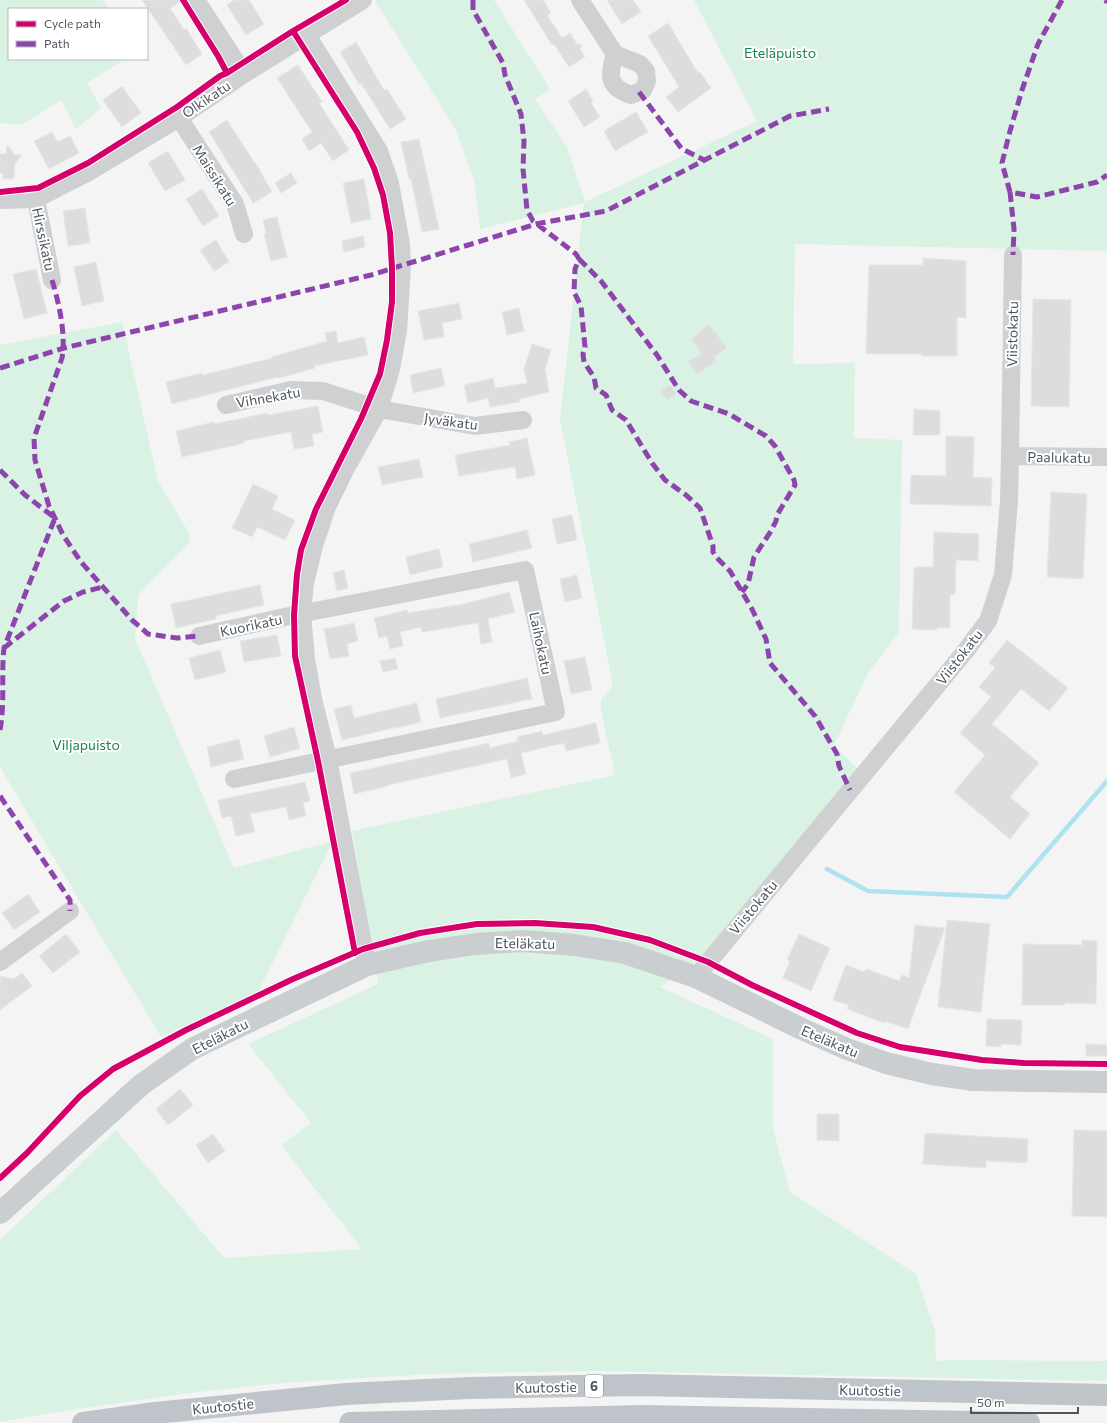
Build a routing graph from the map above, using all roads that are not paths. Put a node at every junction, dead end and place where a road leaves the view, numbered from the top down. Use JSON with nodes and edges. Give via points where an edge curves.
{"nodes":[{"id":1,"x":196,"y":0,"type":"edge"},
{"id":2,"x":363,"y":0,"type":"edge"},
{"id":3,"x":580,"y":0,"type":"edge"},
{"id":4,"x":307,"y":35,"type":"junction"},
{"id":5,"x":614,"y":54,"type":"dead end"},
{"id":6,"x":244,"y":74,"type":"junction"},
{"id":7,"x":179,"y":118,"type":"junction"},
{"id":8,"x":36,"y":199,"type":"junction"},
{"id":9,"x":0,"y":200,"type":"edge"},
{"id":10,"x":244,"y":234,"type":"dead end"},
{"id":11,"x":1013,"y":255,"type":"dead end"},
{"id":12,"x":52,"y":280,"type":"dead end"},
{"id":13,"x":226,"y":405,"type":"dead end"},
{"id":14,"x":379,"y":409,"type":"junction"},
{"id":15,"x":523,"y":420,"type":"dead end"},
{"id":16,"x":1010,"y":456,"type":"junction"},
{"id":17,"x":1107,"y":457,"type":"edge"},
{"id":18,"x":302,"y":614,"type":"junction"},
{"id":19,"x":199,"y":636,"type":"dead end"},
{"id":20,"x":328,"y":759,"type":"junction"},
{"id":21,"x":234,"y":779,"type":"dead end"},
{"id":22,"x":70,"y":911,"type":"dead end"},
{"id":23,"x":0,"y":962,"type":"edge"},
{"id":24,"x":367,"y":965,"type":"junction"},
{"id":25,"x":696,"y":977,"type":"junction"},
{"id":26,"x":1107,"y":1082,"type":"edge"},
{"id":27,"x":0,"y":1213,"type":"edge"},
{"id":28,"x":1107,"y":1395,"type":"edge"},
{"id":29,"x":83,"y":1423,"type":"edge"},
{"id":30,"x":350,"y":1423,"type":"edge"},
{"id":31,"x":1029,"y":1423,"type":"edge"}],
"edges":[{"from":1,"to":6,"type":"street"},
{"from":2,"to":4,"type":"street","name":"Olkikatu"},
{"from":3,"to":5,"type":"street"},
{"from":4,"to":6,"type":"street","name":"Olkikatu"},
{"from":4,"to":14,"type":"street","via":[[379,151],[390,183],[401,244],[402,266],[398,331],[391,369]]},
{"from":6,"to":7,"type":"street","name":"Olkikatu"},
{"from":7,"to":8,"type":"street","name":"Olkikatu","via":[[87,173]]},
{"from":7,"to":10,"type":"street","name":"Maissikatu","via":[[235,204]]},
{"from":8,"to":9,"type":"street","name":"Olkikatu"},
{"from":8,"to":12,"type":"street","name":"Hirssikatu"},
{"from":11,"to":16,"type":"street","name":"Viistokatu"},
{"from":13,"to":14,"type":"street","name":"Vihnekatu","via":[[291,390],[323,391]]},
{"from":14,"to":15,"type":"street","name":"Jyväkatu","via":[[475,426]]},
{"from":14,"to":18,"type":"street","via":[[327,507],[305,583]]},
{"from":16,"to":17,"type":"street","name":"Paalukatu"},
{"from":16,"to":25,"type":"street","name":"Viistokatu","via":[[1003,575],[988,620],[959,659]]},
{"from":18,"to":19,"type":"street","name":"Kuorikatu"},
{"from":18,"to":20,"type":"street","via":[[313,699]]},
{"from":18,"to":20,"type":"street","name":"Laihokatu","via":[[525,570],[556,712]]},
{"from":20,"to":21,"type":"street"},
{"from":20,"to":24,"type":"street"},
{"from":22,"to":23,"type":"street"},
{"from":24,"to":25,"type":"main road","name":"Eteläkatu","via":[[474,944],[523,941],[574,944],[624,954]]},
{"from":24,"to":27,"type":"main road","name":"Eteläkatu","via":[[192,1049],[141,1085]]},
{"from":25,"to":26,"type":"main road","name":"Eteläkatu","via":[[802,1029],[886,1063],[973,1080]]},
{"from":28,"to":29,"type":"highway","name":"Kuutostie","number":"6","via":[[640,1386],[468,1388],[346,1394],[155,1413]]},
{"from":30,"to":31,"type":"highway","number":"6","via":[[642,1416]]}]}
